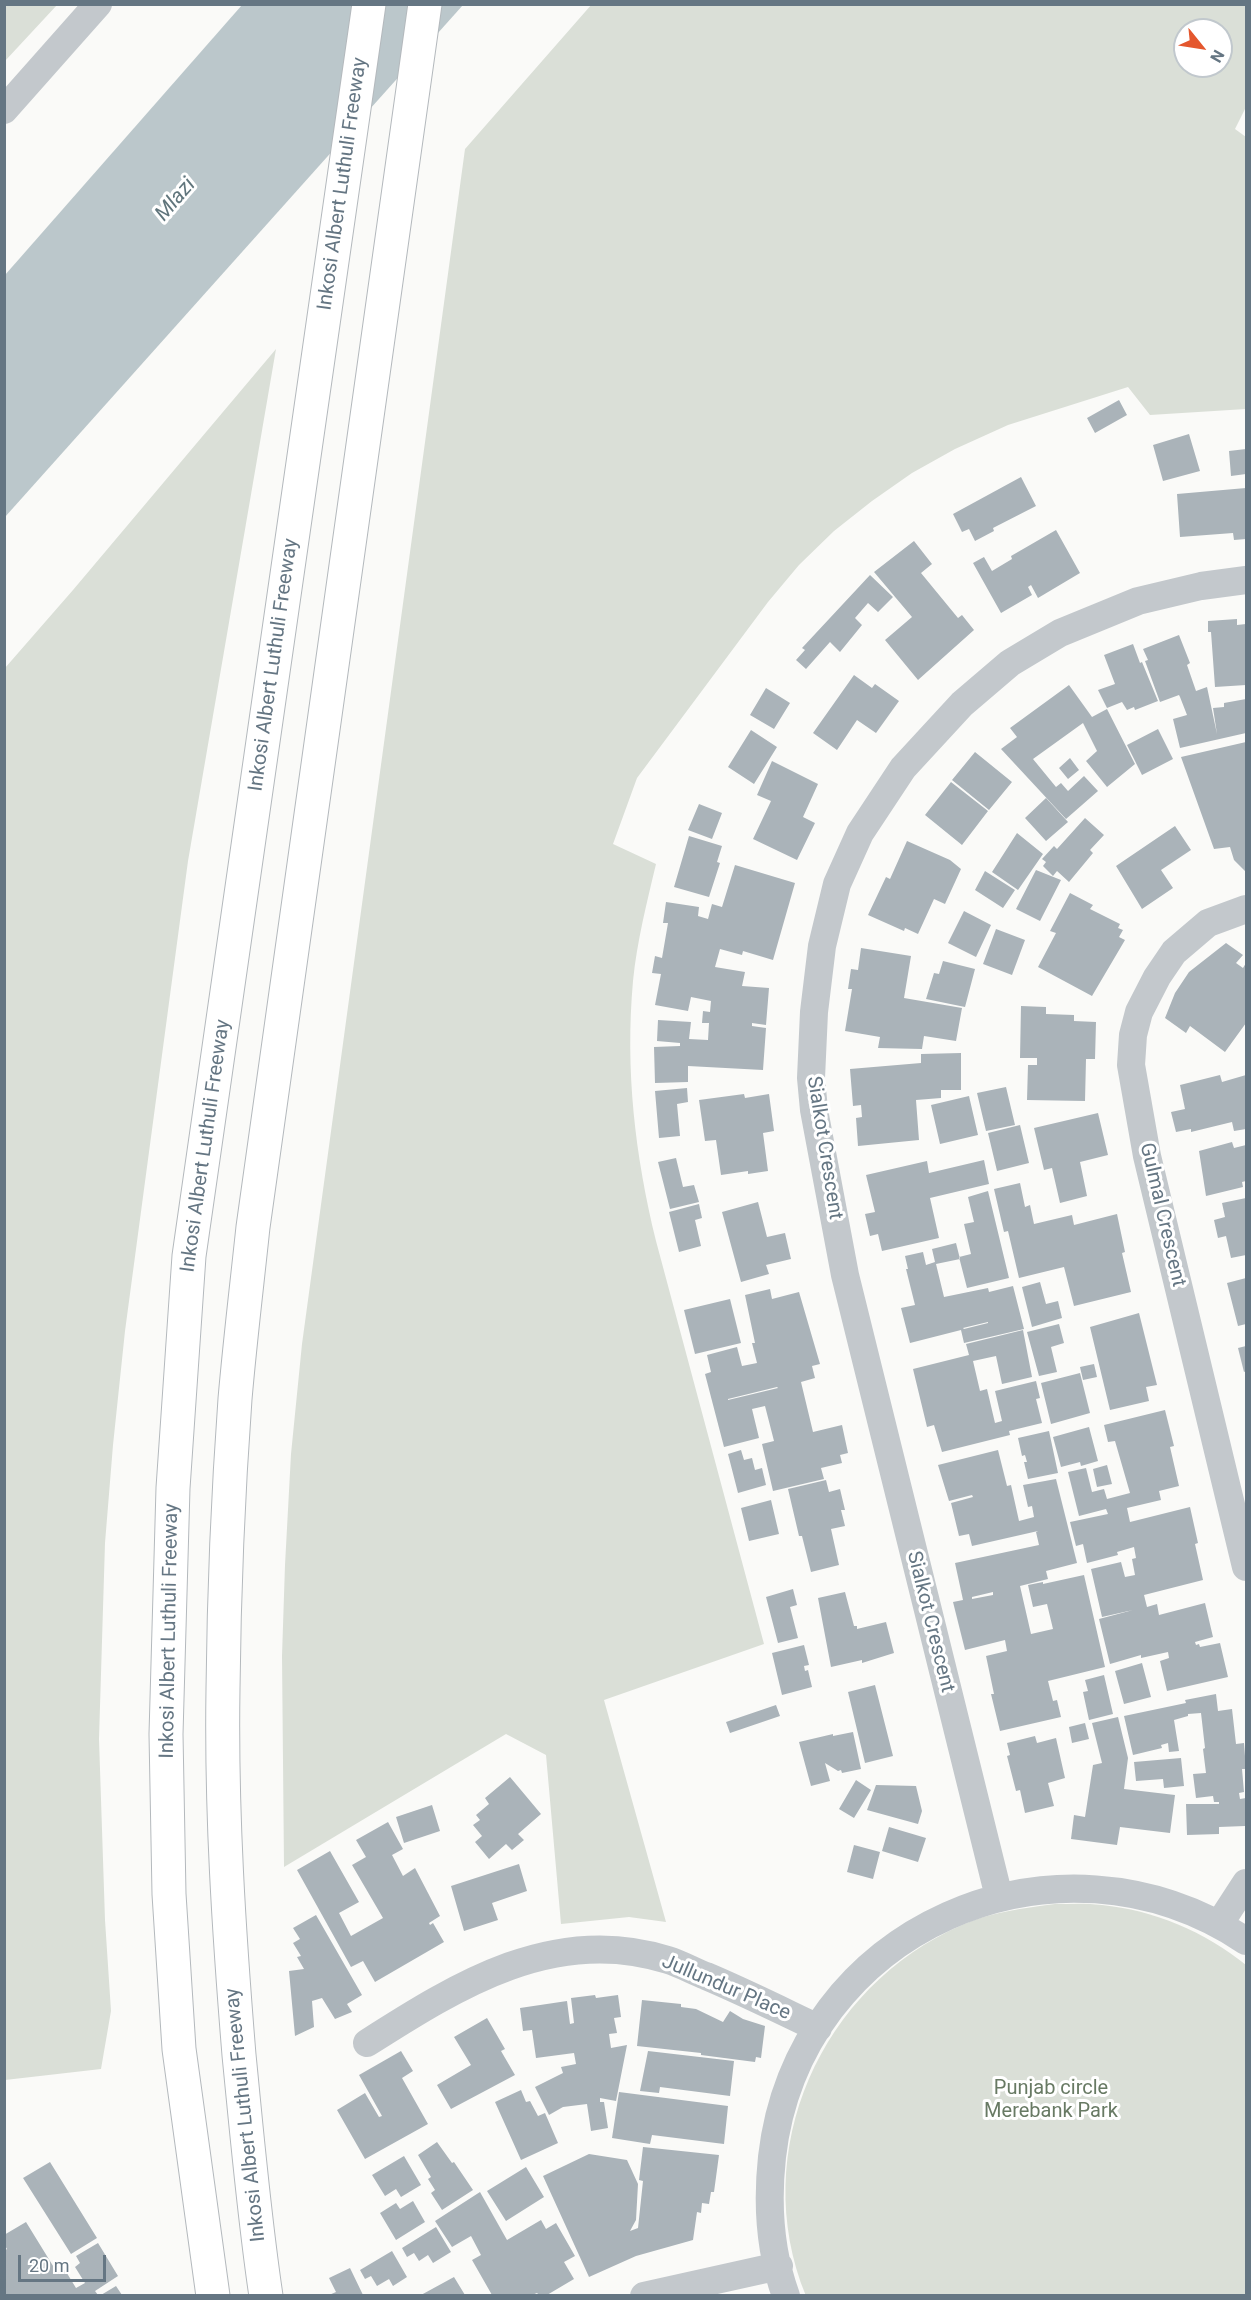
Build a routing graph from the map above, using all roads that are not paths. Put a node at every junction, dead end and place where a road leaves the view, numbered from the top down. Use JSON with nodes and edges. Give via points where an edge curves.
{"nodes":[{"id":1,"x":369,"y":4,"type":"edge"},
{"id":2,"x":425,"y":4,"type":"edge"},
{"id":3,"x":94,"y":6,"type":"edge"},
{"id":4,"x":4,"y":110,"type":"edge"},
{"id":5,"x":1246,"y":580,"type":"edge"},
{"id":6,"x":1246,"y":909,"type":"edge"},
{"id":7,"x":1246,"y":1566,"type":"edge"},
{"id":8,"x":1246,"y":1883,"type":"edge"},
{"id":9,"x":999,"y":1897,"type":"junction"},
{"id":10,"x":1220,"y":1923,"type":"junction"},
{"id":11,"x":1246,"y":1941,"type":"edge"},
{"id":12,"x":818,"y":2028,"type":"junction"},
{"id":13,"x":367,"y":2043,"type":"dead end"},
{"id":14,"x":179,"y":2049,"type":"junction"},
{"id":15,"x":257,"y":2237,"type":"junction"},
{"id":16,"x":779,"y":2266,"type":"junction"},
{"id":17,"x":192,"y":2295,"type":"edge"},
{"id":18,"x":213,"y":2295,"type":"edge"},
{"id":19,"x":266,"y":2295,"type":"edge"},
{"id":20,"x":278,"y":2295,"type":"edge"},
{"id":21,"x":644,"y":2295,"type":"edge"},
{"id":22,"x":786,"y":2295,"type":"edge"}],
"edges":[{"from":1,"to":14,"type":"highway","name":"Inkosi Albert Luthuli Freeway","via":[[189,1256],[173,1488],[166,1734],[169,1894]]},
{"from":2,"to":15,"type":"highway","name":"Inkosi Albert Luthuli Freeway","via":[[253,1227],[236,1396],[222,1691],[225,1844],[233,1983]]},
{"from":3,"to":4,"type":"street"},
{"from":5,"to":9,"type":"street","name":"Sialkot Crescent","via":[[1138,601],[1060,633],[1010,663],[962,704],[903,768],[860,833],[837,884],[822,946],[814,1012],[814,1110],[845,1275]]},
{"from":6,"to":7,"type":"street","name":"Gulmal Crescent","via":[[1208,923],[1174,952],[1139,1012],[1131,1065],[1147,1156]]},
{"from":8,"to":10,"type":"street"},
{"from":9,"to":10,"type":"street","via":[[1044,1889],[1091,1888],[1137,1894]]},
{"from":9,"to":12,"type":"street","via":[[926,1927],[879,1958],[847,1989]]},
{"from":10,"to":11,"type":"street"},
{"from":12,"to":13,"type":"street","name":"Jullundur Place","via":[[668,1960],[590,1949],[546,1955],[464,1984]]},
{"from":12,"to":16,"type":"street","via":[[792,2076],[775,2131],[769,2188],[772,2245]]},
{"from":14,"to":17,"type":"highway"},
{"from":14,"to":18,"type":"highway","name":"Inkosi Albert Luthuli Freeway"},
{"from":15,"to":19,"type":"highway","name":"Inkosi Albert Luthuli Freeway"},
{"from":15,"to":20,"type":"highway"},
{"from":16,"to":21,"type":"street"},
{"from":16,"to":22,"type":"street"}]}
